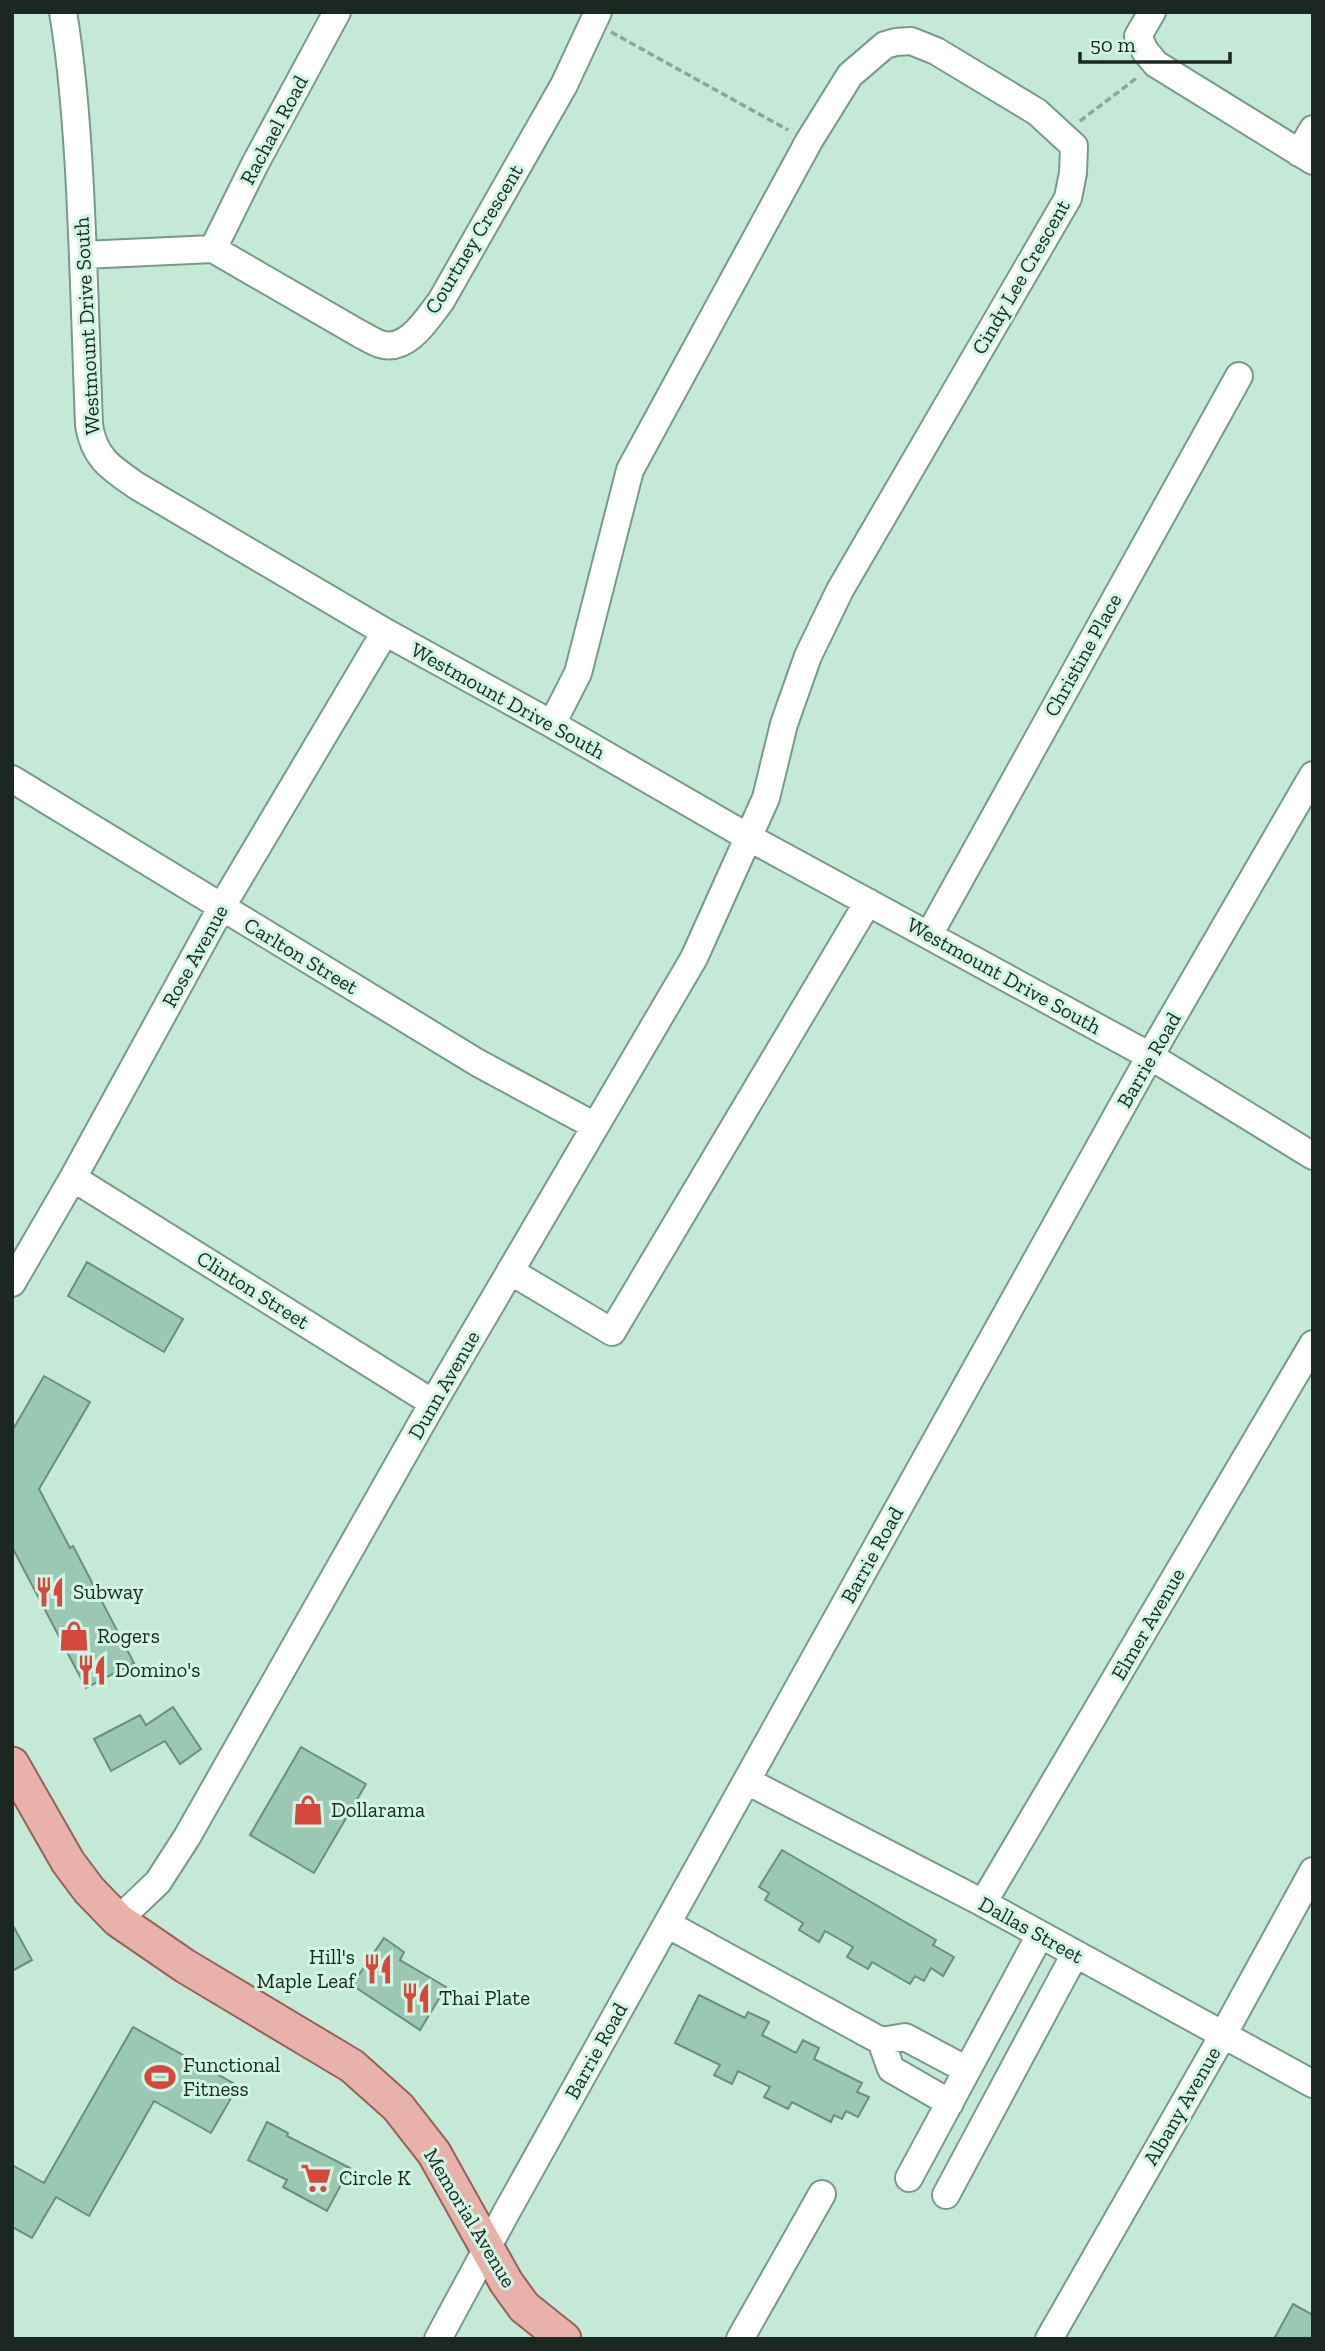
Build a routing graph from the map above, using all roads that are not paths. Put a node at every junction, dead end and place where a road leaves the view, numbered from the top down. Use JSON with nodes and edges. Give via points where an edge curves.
{"nodes":[{"id":1,"x":63,"y":12,"type":"edge"},
{"id":2,"x":337,"y":12,"type":"edge"},
{"id":3,"x":1152,"y":12,"type":"edge"},
{"id":4,"x":596,"y":17,"type":"edge"},
{"id":5,"x":1313,"y":129,"type":"edge"},
{"id":6,"x":1306,"y":157,"type":"edge"},
{"id":7,"x":213,"y":249,"type":"junction"},
{"id":8,"x":83,"y":255,"type":"junction"},
{"id":9,"x":1239,"y":376,"type":"dead end"},
{"id":10,"x":385,"y":632,"type":"junction"},
{"id":11,"x":552,"y":724,"type":"junction"},
{"id":12,"x":1313,"y":775,"type":"edge"},
{"id":13,"x":12,"y":779,"type":"edge"},
{"id":14,"x":748,"y":837,"type":"junction"},
{"id":15,"x":867,"y":902,"type":"junction"},
{"id":16,"x":221,"y":908,"type":"junction"},
{"id":17,"x":929,"y":935,"type":"junction"},
{"id":18,"x":1150,"y":1056,"type":"junction"},
{"id":19,"x":595,"y":1126,"type":"junction"},
{"id":20,"x":1313,"y":1156,"type":"edge"},
{"id":21,"x":73,"y":1178,"type":"junction"},
{"id":22,"x":510,"y":1271,"type":"junction"},
{"id":23,"x":12,"y":1283,"type":"edge"},
{"id":24,"x":1313,"y":1343,"type":"edge"},
{"id":25,"x":433,"y":1403,"type":"junction"},
{"id":26,"x":12,"y":1764,"type":"edge"},
{"id":27,"x":747,"y":1780,"type":"junction"},
{"id":28,"x":1313,"y":1871,"type":"edge"},
{"id":29,"x":983,"y":1903,"type":"junction"},
{"id":30,"x":118,"y":1920,"type":"junction"},
{"id":31,"x":667,"y":1924,"type":"junction"},
{"id":32,"x":1040,"y":1935,"type":"junction"},
{"id":33,"x":1075,"y":1954,"type":"junction"},
{"id":34,"x":1223,"y":2035,"type":"junction"},
{"id":35,"x":881,"y":2041,"type":"junction"},
{"id":36,"x":967,"y":2070,"type":"junction"},
{"id":37,"x":1313,"y":2084,"type":"edge"},
{"id":38,"x":950,"y":2103,"type":"junction"},
{"id":39,"x":909,"y":2178,"type":"dead end"},
{"id":40,"x":822,"y":2194,"type":"dead end"},
{"id":41,"x":946,"y":2194,"type":"dead end"},
{"id":42,"x":487,"y":2248,"type":"junction"},
{"id":43,"x":438,"y":2339,"type":"edge"},
{"id":44,"x":564,"y":2339,"type":"edge"},
{"id":45,"x":740,"y":2339,"type":"edge"},
{"id":46,"x":1049,"y":2339,"type":"edge"}],
"edges":[{"from":1,"to":8,"type":"street","name":"Westmount Drive South","via":[[76,113]]},
{"from":2,"to":7,"type":"street","name":"Rachael Road"},
{"from":3,"to":6,"type":"street","via":[[1138,37],[1156,64]]},
{"from":4,"to":7,"type":"street","name":"Courtney Crescent","via":[[565,85],[440,301],[417,332],[396,346],[360,334]]},
{"from":5,"to":6,"type":"street"},
{"from":7,"to":8,"type":"street"},
{"from":8,"to":10,"type":"street","name":"Westmount Drive South","via":[[89,425],[94,448],[137,486]]},
{"from":9,"to":17,"type":"street","name":"Christine Place"},
{"from":10,"to":11,"type":"street","name":"Westmount Drive South"},
{"from":10,"to":16,"type":"street","name":"Rose Avenue"},
{"from":11,"to":14,"type":"street","name":"Westmount Drive South"},
{"from":11,"to":14,"type":"street","name":"Cindy Lee Crescent","via":[[578,673],[630,470],[809,141],[850,75],[885,45],[911,41],[936,51],[1037,112],[1074,146],[1068,198],[840,590],[808,656],[783,724],[766,798]]},
{"from":12,"to":18,"type":"street","name":"Barrie Road"},
{"from":13,"to":16,"type":"street","name":"Carlton Street"},
{"from":14,"to":15,"type":"street","name":"Westmount Drive South"},
{"from":14,"to":19,"type":"street","name":"Dunn Avenue","via":[[694,958]]},
{"from":15,"to":17,"type":"street","name":"Westmount Drive South"},
{"from":15,"to":22,"type":"street","via":[[612,1332]]},
{"from":16,"to":19,"type":"street","name":"Carlton Street","via":[[478,1063]]},
{"from":16,"to":21,"type":"street","name":"Rose Avenue"},
{"from":17,"to":18,"type":"street","name":"Westmount Drive South"},
{"from":18,"to":20,"type":"street","name":"Westmount Drive South"},
{"from":18,"to":27,"type":"street","name":"Barrie Road"},
{"from":19,"to":22,"type":"street","name":"Dunn Avenue"},
{"from":21,"to":23,"type":"street","name":"Rose Avenue"},
{"from":21,"to":25,"type":"street","name":"Clinton Street"},
{"from":22,"to":25,"type":"street","name":"Dunn Avenue"},
{"from":24,"to":29,"type":"street","name":"Elmer Avenue"},
{"from":25,"to":30,"type":"street","name":"Dunn Avenue","via":[[187,1837],[159,1882]]},
{"from":26,"to":30,"type":"main road","name":"Memorial Avenue","via":[[68,1862]]},
{"from":27,"to":29,"type":"street","name":"Dallas Street"},
{"from":27,"to":31,"type":"street","name":"Barrie Road"},
{"from":28,"to":34,"type":"street","name":"Albany Avenue"},
{"from":29,"to":32,"type":"street","name":"Dallas Street"},
{"from":30,"to":42,"type":"main road","name":"Memorial Avenue","via":[[185,1966],[352,2066],[383,2092],[434,2152]]},
{"from":31,"to":35,"type":"street"},
{"from":31,"to":42,"type":"street","name":"Barrie Road"},
{"from":32,"to":33,"type":"street","name":"Dallas Street"},
{"from":32,"to":36,"type":"street"},
{"from":33,"to":34,"type":"street","name":"Dallas Street"},
{"from":33,"to":41,"type":"street"},
{"from":34,"to":37,"type":"street","name":"Dallas Street"},
{"from":34,"to":46,"type":"street","name":"Albany Avenue"},
{"from":35,"to":36,"type":"street","via":[[905,2037]]},
{"from":35,"to":38,"type":"street","via":[[891,2068]]},
{"from":36,"to":38,"type":"street"},
{"from":38,"to":39,"type":"street"},
{"from":40,"to":45,"type":"street"},
{"from":42,"to":43,"type":"street","name":"Barrie Road"},
{"from":42,"to":44,"type":"main road","name":"Memorial Avenue","via":[[524,2306]]}]}
